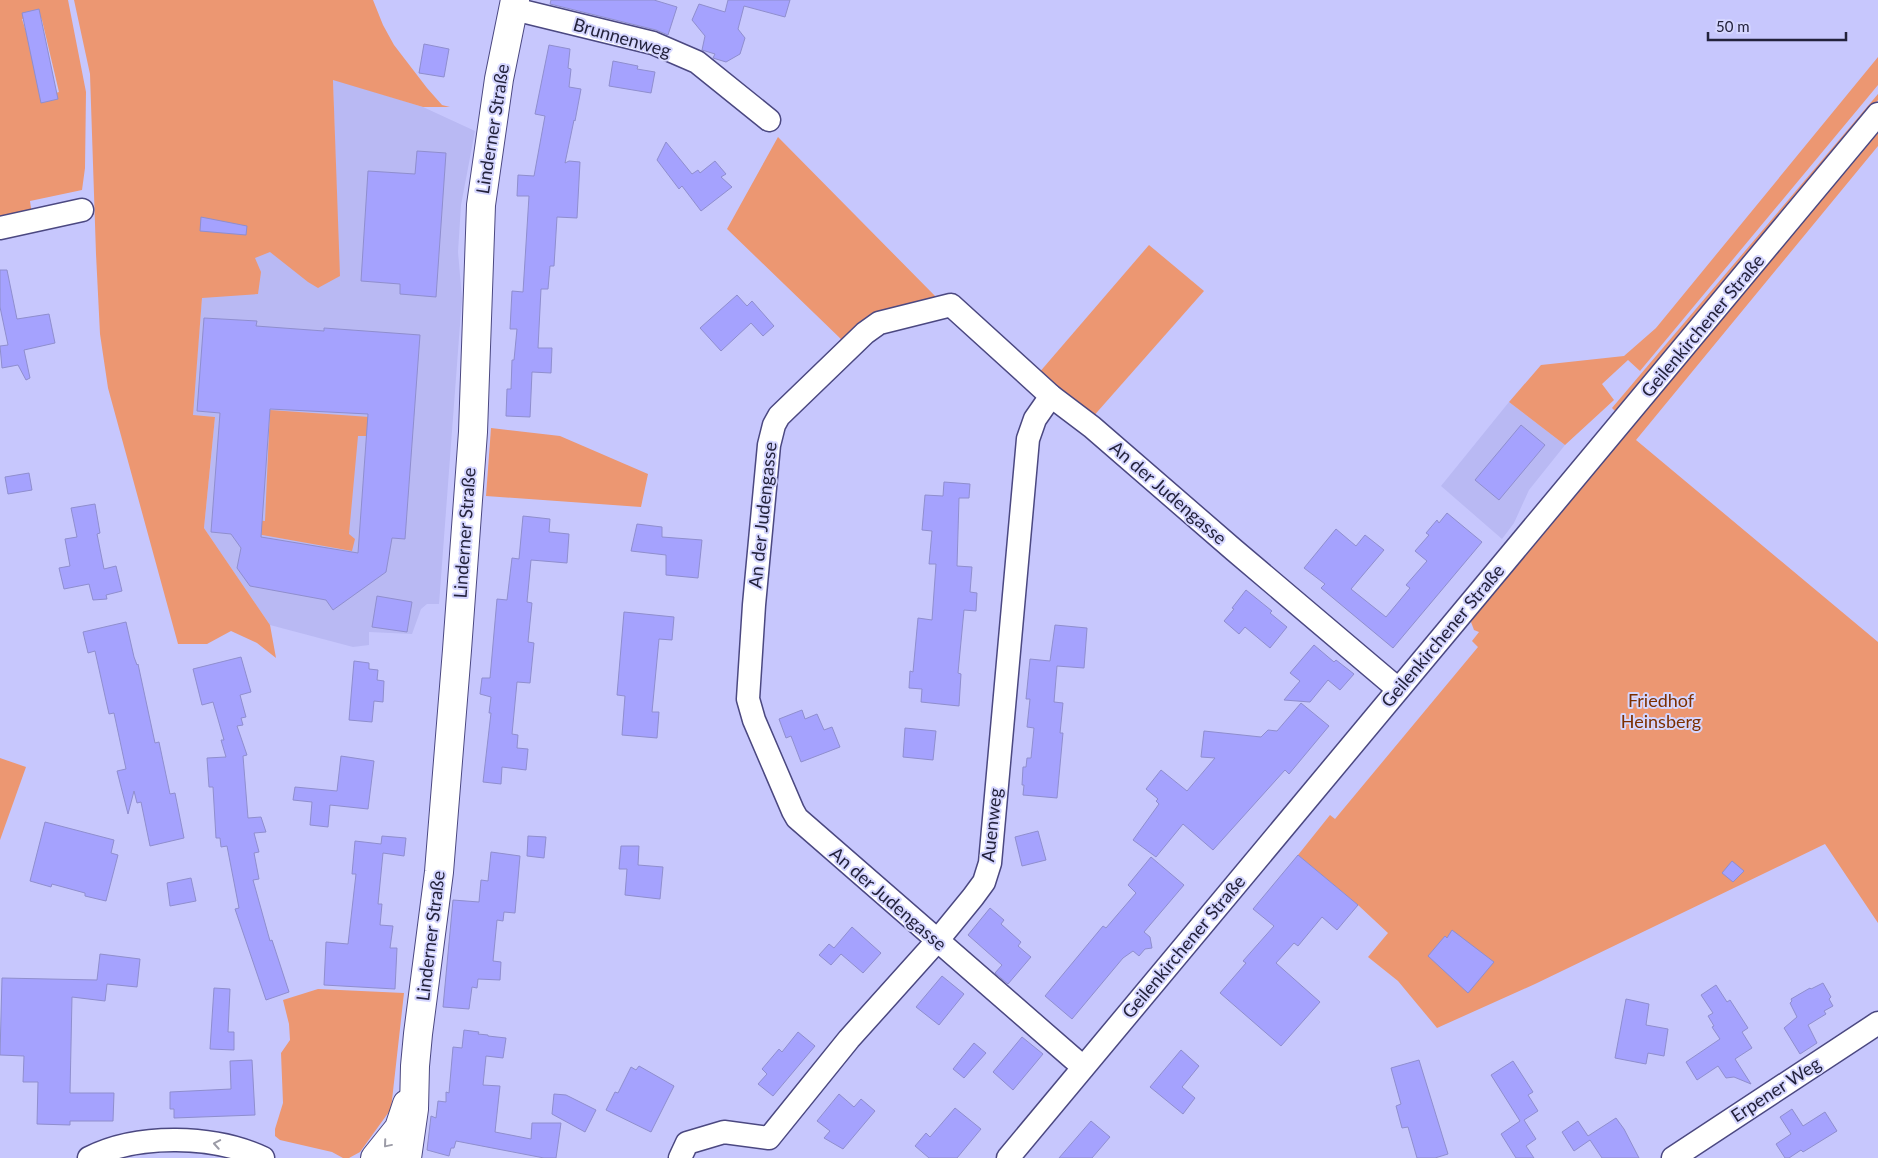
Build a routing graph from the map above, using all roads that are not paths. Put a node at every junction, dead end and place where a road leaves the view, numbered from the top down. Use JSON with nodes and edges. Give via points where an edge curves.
{"nodes":[{"id":1,"x":515,"y":4,"type":"edge"},
{"id":2,"x":1878,"y":114,"type":"edge"},
{"id":3,"x":769,"y":120,"type":"dead end"},
{"id":4,"x":82,"y":210,"type":"dead end"},
{"id":5,"x":0,"y":228,"type":"edge"},
{"id":6,"x":1051,"y":396,"type":"junction"},
{"id":7,"x":1398,"y":689,"type":"junction"},
{"id":8,"x":937,"y":941,"type":"junction"},
{"id":9,"x":1878,"y":1023,"type":"edge"},
{"id":10,"x":415,"y":1066,"type":"junction"},
{"id":11,"x":1083,"y":1067,"type":"junction"},
{"id":12,"x":89,"y":1158,"type":"edge"},
{"id":13,"x":263,"y":1158,"type":"edge"},
{"id":14,"x":374,"y":1158,"type":"edge"},
{"id":15,"x":407,"y":1158,"type":"edge"},
{"id":16,"x":680,"y":1158,"type":"edge"},
{"id":17,"x":1008,"y":1158,"type":"edge"},
{"id":18,"x":1673,"y":1158,"type":"edge"}],
"edges":[{"from":1,"to":3,"type":"street","name":"Brunnenweg","via":[[653,43],[697,62]]},
{"from":1,"to":10,"type":"main road","name":"Linderner Straße","via":[[499,80],[481,205],[473,432],[457,650],[439,872]]},
{"from":2,"to":7,"type":"street","name":"Geilenkirchener Straße"},
{"from":4,"to":5,"type":"street"},
{"from":6,"to":7,"type":"street","name":"An der Judengasse","via":[[1092,427]]},
{"from":6,"to":8,"type":"street","name":"Auenweg","via":[[1035,419],[1028,438],[990,863],[984,882]]},
{"from":6,"to":8,"type":"street","name":"An der Judengasse","via":[[950,305],[878,323],[865,333],[779,416],[769,445],[749,680],[748,699],[754,720],[797,818]]},
{"from":7,"to":11,"type":"street","name":"Geilenkirchener Straße"},
{"from":8,"to":11,"type":"street","name":"An der Judengasse"},
{"from":8,"to":16,"type":"street","name":"Auenweg","via":[[849,1039],[769,1138],[724,1132],[687,1143]]},
{"from":9,"to":18,"type":"street","name":"Erpener Weg"},
{"from":10,"to":14,"type":"main road","name":"Linderner Straße","one_way":true,"via":[[399,1128]]},
{"from":10,"to":15,"type":"main road","name":"Linderner Straße","via":[[414,1109]]},
{"from":11,"to":17,"type":"street","name":"Geilenkirchener Straße"},
{"from":13,"to":12,"type":"street","one_way":true,"via":[[235,1147],[193,1141],[122,1146]]}]}
